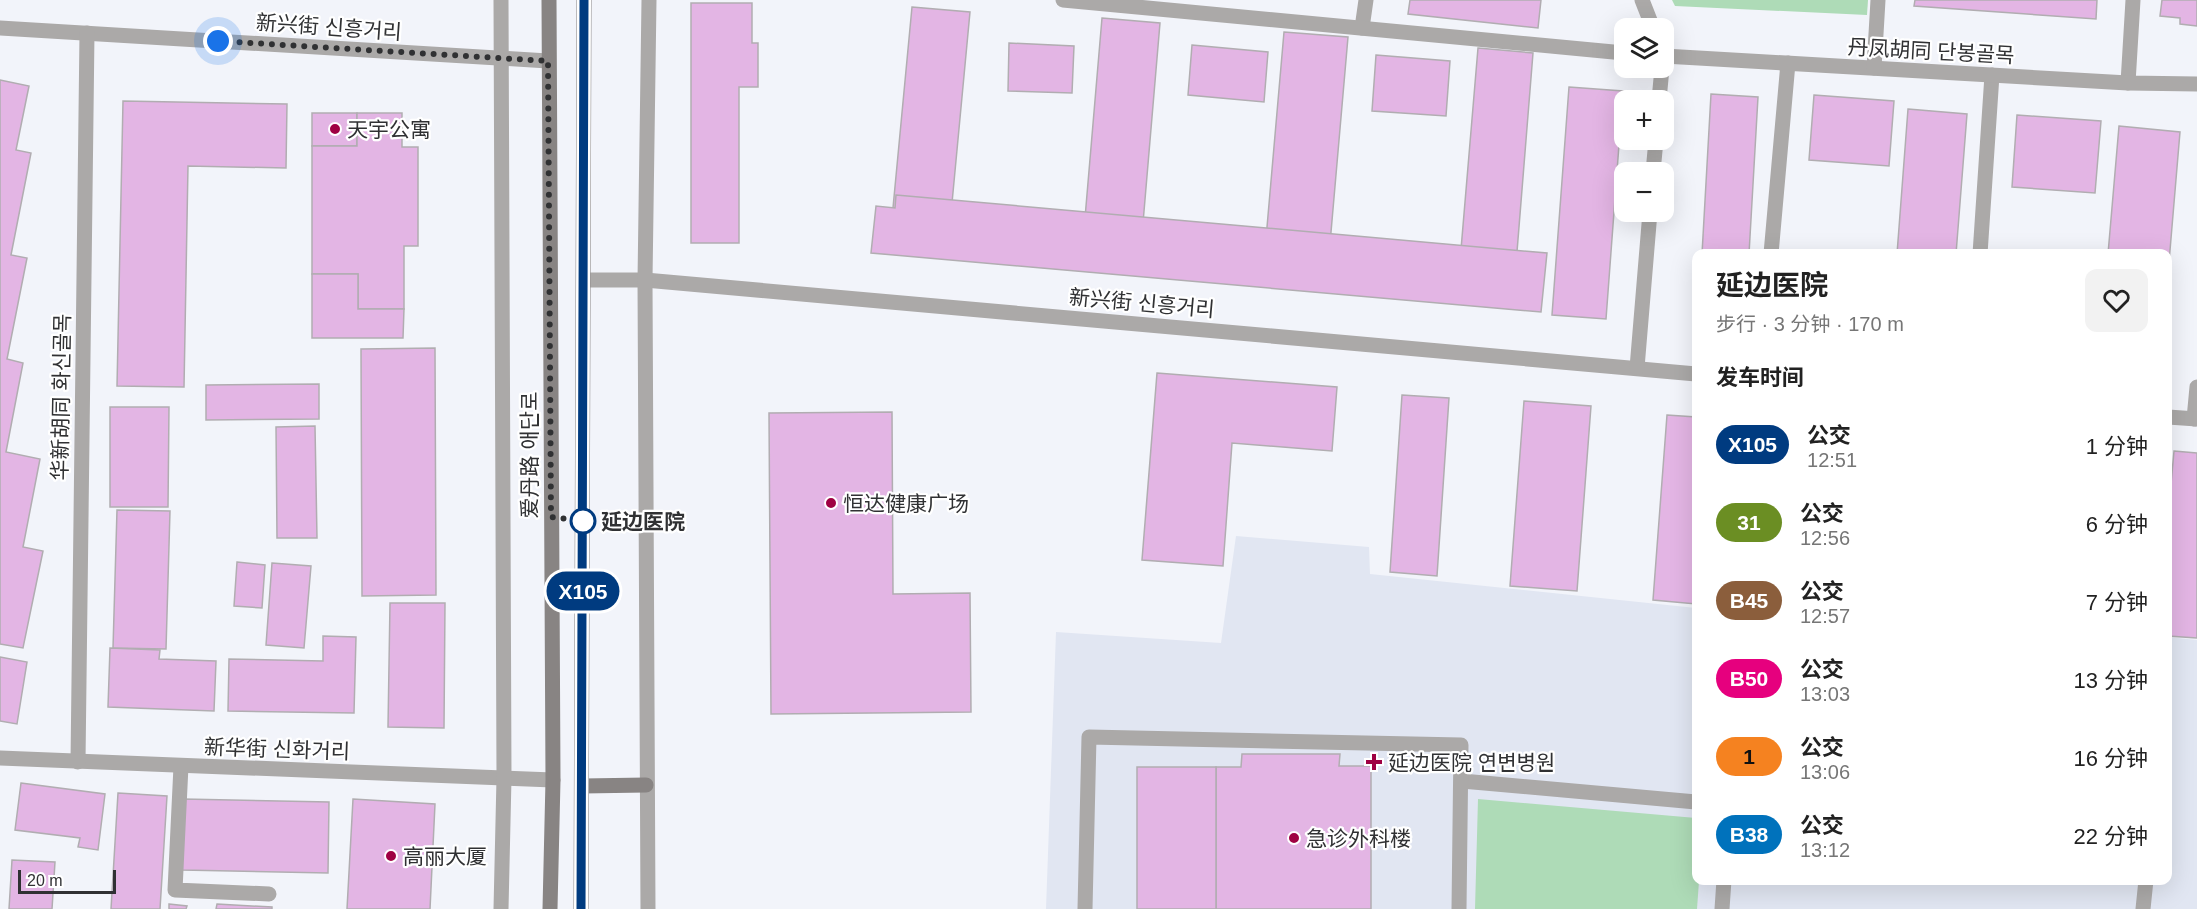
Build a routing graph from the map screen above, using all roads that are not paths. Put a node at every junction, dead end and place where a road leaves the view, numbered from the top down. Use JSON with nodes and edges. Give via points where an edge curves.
{"nodes":[{"id":1,"x":501,"y":0,"type":"edge"},
{"id":2,"x":549,"y":0,"type":"edge"},
{"id":3,"x":584,"y":0,"type":"edge"},
{"id":4,"x":649,"y":0,"type":"edge"},
{"id":5,"x":1064,"y":0,"type":"edge"},
{"id":6,"x":1366,"y":0,"type":"edge"},
{"id":7,"x":1642,"y":0,"type":"edge"},
{"id":8,"x":1878,"y":0,"type":"edge"},
{"id":9,"x":2133,"y":0,"type":"edge"},
{"id":10,"x":1649,"y":18,"type":"edge"},
{"id":11,"x":0,"y":28,"type":"edge"},
{"id":12,"x":1362,"y":28,"type":"junction"},
{"id":13,"x":87,"y":33,"type":"junction"},
{"id":14,"x":1614,"y":52,"type":"edge"},
{"id":15,"x":1674,"y":57,"type":"edge"},
{"id":16,"x":500,"y":59,"type":"junction"},
{"id":17,"x":548,"y":61,"type":"junction"},
{"id":18,"x":1788,"y":63,"type":"junction"},
{"id":19,"x":1874,"y":68,"type":"junction"},
{"id":20,"x":1992,"y":75,"type":"junction"},
{"id":21,"x":2128,"y":83,"type":"junction"},
{"id":22,"x":2197,"y":84,"type":"edge"},
{"id":23,"x":1649,"y":222,"type":"edge"},
{"id":24,"x":1771,"y":249,"type":"edge"},
{"id":25,"x":1980,"y":249,"type":"edge"},
{"id":26,"x":584,"y":280,"type":"junction"},
{"id":27,"x":645,"y":280,"type":"junction"},
{"id":28,"x":1637,"y":368,"type":"junction"},
{"id":29,"x":1692,"y":374,"type":"edge"},
{"id":30,"x":2197,"y":387,"type":"edge"},
{"id":31,"x":2172,"y":417,"type":"edge"},
{"id":32,"x":2196,"y":419,"type":"edge"},
{"id":33,"x":0,"y":758,"type":"edge"},
{"id":34,"x":78,"y":762,"type":"junction"},
{"id":35,"x":182,"y":766,"type":"junction"},
{"id":36,"x":504,"y":778,"type":"junction"},
{"id":37,"x":553,"y":780,"type":"junction"},
{"id":38,"x":1462,"y":781,"type":"junction"},
{"id":39,"x":646,"y":785,"type":"junction"},
{"id":40,"x":583,"y":786,"type":"junction"},
{"id":41,"x":1692,"y":802,"type":"edge"},
{"id":42,"x":1724,"y":885,"type":"edge"},
{"id":43,"x":2145,"y":885,"type":"edge"},
{"id":44,"x":269,"y":894,"type":"dead end"},
{"id":45,"x":501,"y":909,"type":"edge"},
{"id":46,"x":550,"y":909,"type":"edge"},
{"id":47,"x":581,"y":909,"type":"edge"},
{"id":48,"x":648,"y":909,"type":"edge"},
{"id":49,"x":1084,"y":909,"type":"edge"},
{"id":50,"x":1459,"y":909,"type":"edge"},
{"id":51,"x":1722,"y":909,"type":"edge"},
{"id":52,"x":2143,"y":909,"type":"edge"}],
"edges":[{"from":1,"to":16,"type":"street","name":"爱丹路 애단로"},
{"from":2,"to":17,"type":"main road","name":"爱丹路 애단로"},
{"from":3,"to":26,"type":"main road"},
{"from":4,"to":27,"type":"street"},
{"from":5,"to":12,"type":"street"},
{"from":6,"to":12,"type":"street"},
{"from":7,"to":10,"type":"street"},
{"from":8,"to":19,"type":"street"},
{"from":9,"to":21,"type":"street"},
{"from":11,"to":13,"type":"street","name":"新兴街 신흥거리"},
{"from":12,"to":14,"type":"street"},
{"from":13,"to":16,"type":"street","name":"新兴街 신흥거리"},
{"from":13,"to":34,"type":"street","name":"华新胡同 화신골목"},
{"from":15,"to":18,"type":"street","name":"丹凤胡同 단봉골목"},
{"from":16,"to":17,"type":"street","name":"新兴街 신흥거리"},
{"from":16,"to":36,"type":"street","name":"爱丹路 애단로"},
{"from":17,"to":37,"type":"main road","name":"爱丹路 애단로"},
{"from":18,"to":19,"type":"street","name":"丹凤胡同 단봉골목"},
{"from":18,"to":24,"type":"street"},
{"from":19,"to":20,"type":"street","name":"丹凤胡同 단봉골목"},
{"from":20,"to":21,"type":"street","name":"丹凤胡同 단봉골목"},
{"from":20,"to":25,"type":"street"},
{"from":21,"to":22,"type":"street","name":"丹凤胡同 단봉골목"},
{"from":23,"to":28,"type":"street"},
{"from":26,"to":27,"type":"street","name":"新兴街 신흥거리"},
{"from":26,"to":40,"type":"main road"},
{"from":27,"to":28,"type":"street","name":"新兴街 신흥거리"},
{"from":27,"to":39,"type":"street"},
{"from":28,"to":29,"type":"street","name":"新兴街 신흥거리"},
{"from":30,"to":32,"type":"street"},
{"from":31,"to":32,"type":"street"},
{"from":33,"to":34,"type":"street","name":"新华街 신화거리"},
{"from":34,"to":35,"type":"street","name":"新华街 신화거리"},
{"from":35,"to":36,"type":"street","name":"新华街 신화거리"},
{"from":35,"to":44,"type":"street","via":[[175,890]]},
{"from":36,"to":37,"type":"street","name":"新华街 신화거리"},
{"from":36,"to":45,"type":"street","name":"爱丹路 애단로"},
{"from":37,"to":46,"type":"main road","name":"爱丹路 애단로"},
{"from":38,"to":41,"type":"street"},
{"from":38,"to":49,"type":"street","via":[[1461,745],[1089,736]]},
{"from":38,"to":50,"type":"street"},
{"from":39,"to":40,"type":"main road"},
{"from":39,"to":48,"type":"street"},
{"from":40,"to":47,"type":"main road"},
{"from":42,"to":51,"type":"street"},
{"from":43,"to":52,"type":"street"}]}
